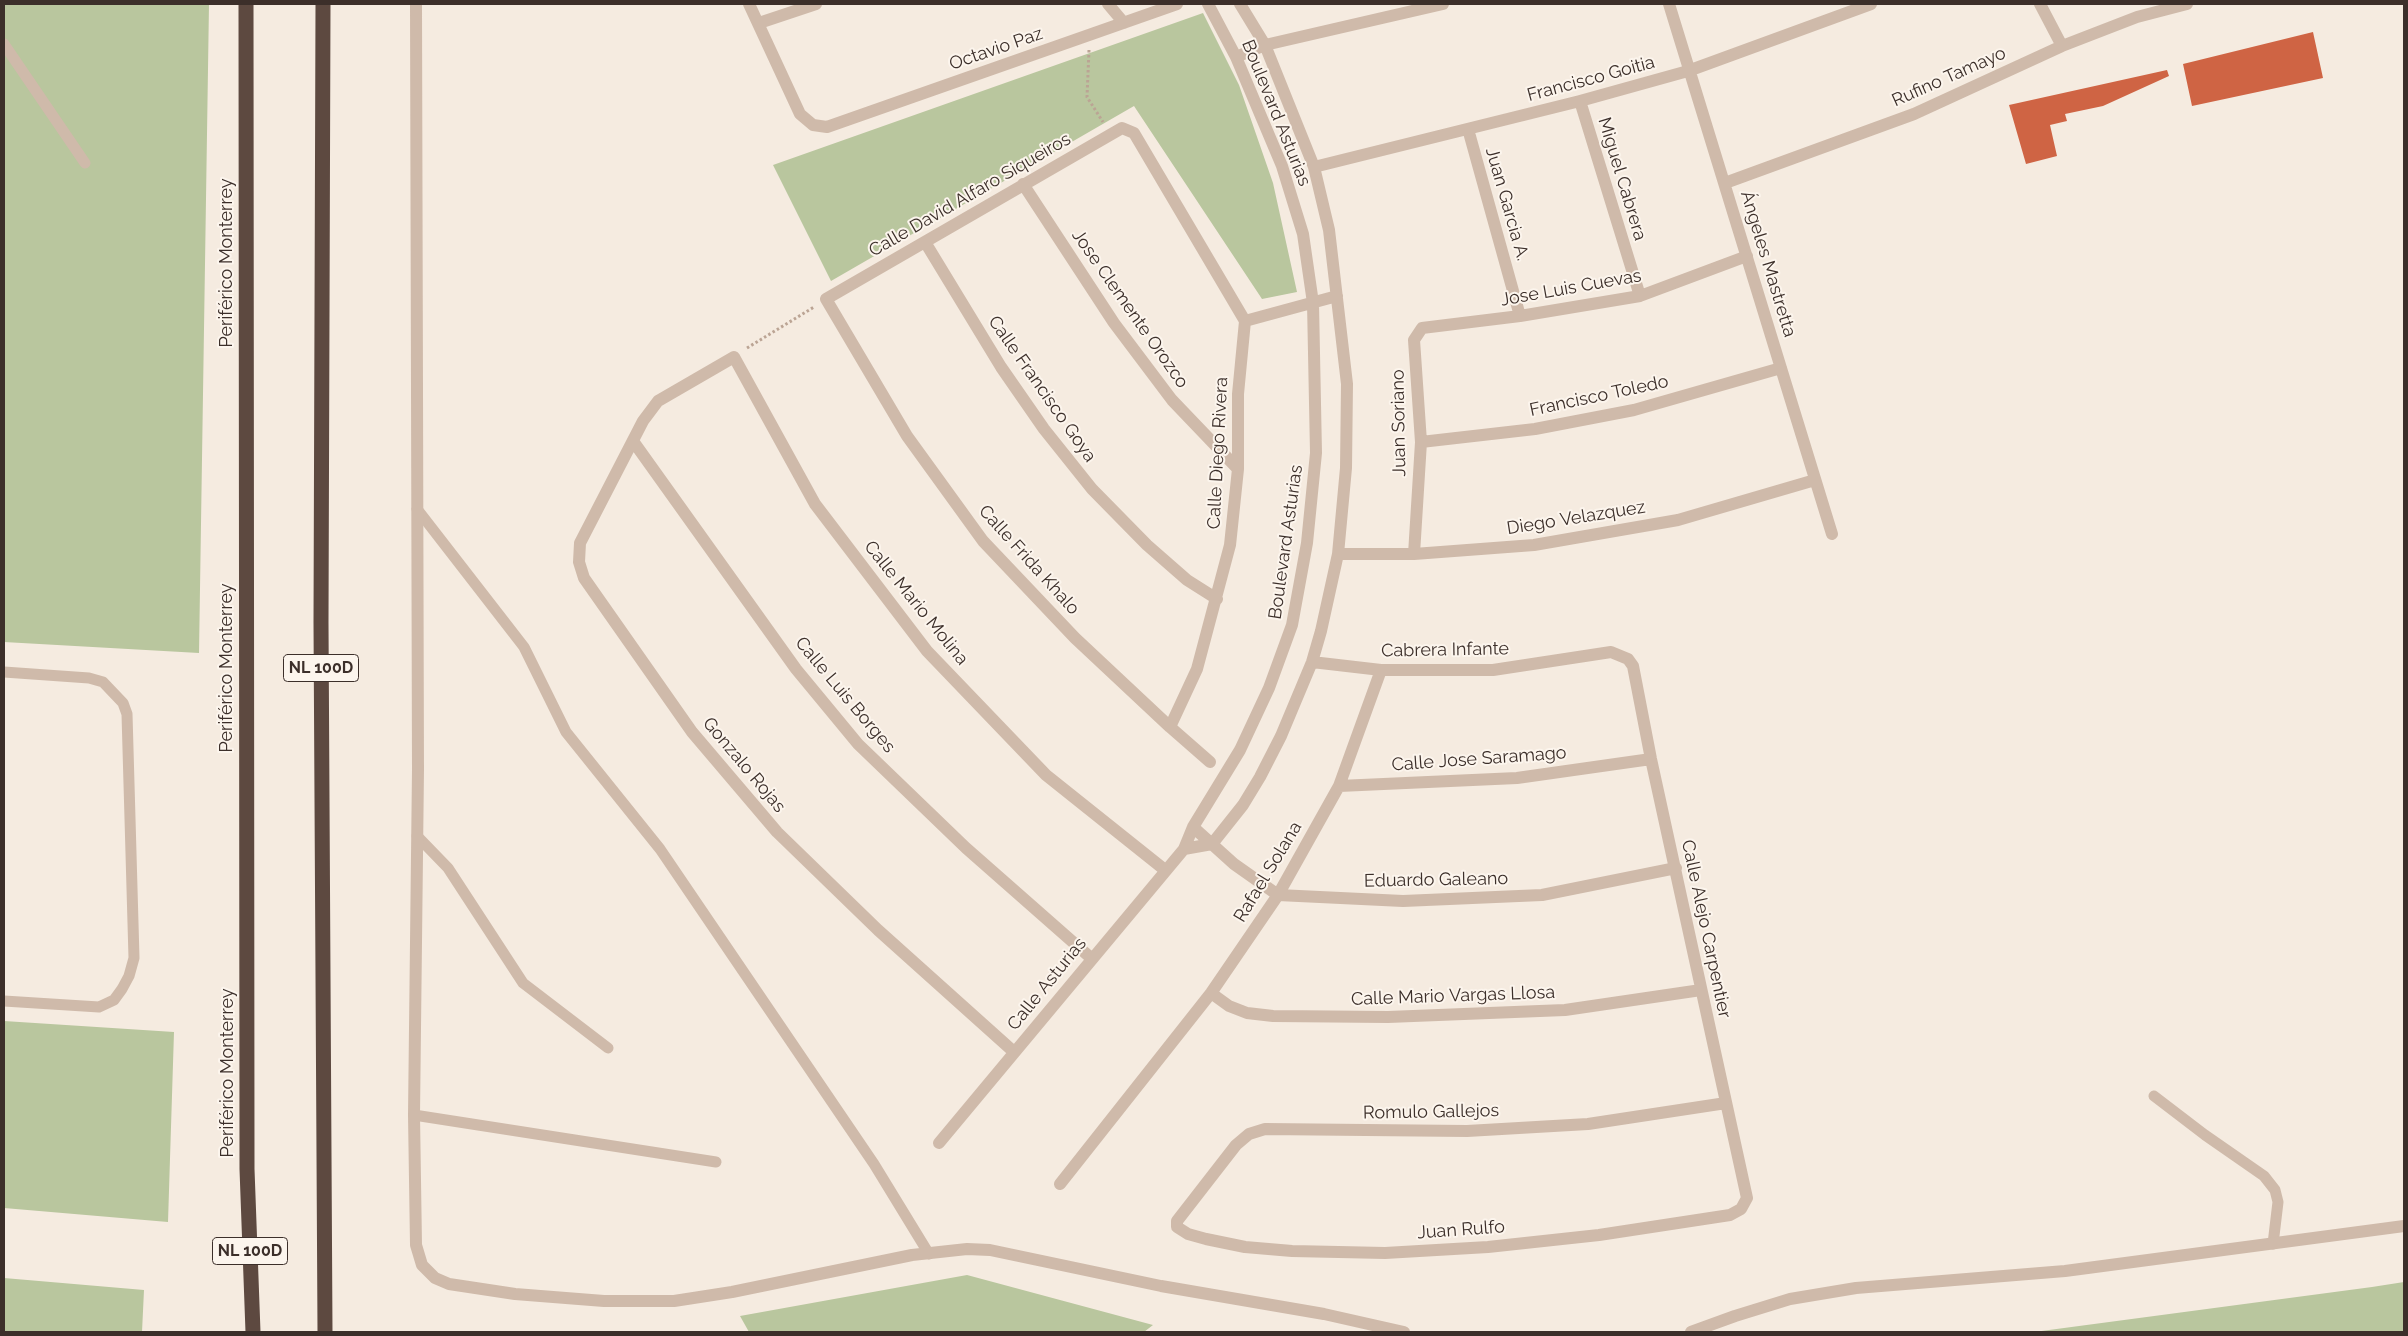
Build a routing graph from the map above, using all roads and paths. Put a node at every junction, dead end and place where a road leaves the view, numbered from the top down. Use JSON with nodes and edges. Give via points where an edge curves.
{"nodes":[{"id":1,"x":246,"y":4,"type":"edge"},
{"id":2,"x":323,"y":4,"type":"edge"},
{"id":3,"x":416,"y":4,"type":"edge"},
{"id":4,"x":750,"y":4,"type":"edge"},
{"id":5,"x":816,"y":4,"type":"edge"},
{"id":6,"x":1108,"y":4,"type":"edge"},
{"id":7,"x":1177,"y":4,"type":"edge"},
{"id":8,"x":1208,"y":4,"type":"edge"},
{"id":9,"x":1240,"y":4,"type":"edge"},
{"id":10,"x":1443,"y":4,"type":"edge"},
{"id":11,"x":1669,"y":4,"type":"edge"},
{"id":12,"x":1871,"y":4,"type":"edge"},
{"id":13,"x":2040,"y":4,"type":"edge"},
{"id":14,"x":2187,"y":4,"type":"edge"},
{"id":15,"x":759,"y":23,"type":"junction"},
{"id":16,"x":1124,"y":23,"type":"junction"},
{"id":17,"x":1090,"y":34,"type":"junction"},
{"id":18,"x":4,"y":44,"type":"edge"},
{"id":19,"x":1265,"y":45,"type":"junction"},
{"id":20,"x":2062,"y":46,"type":"junction"},
{"id":21,"x":1236,"y":58,"type":"junction"},
{"id":22,"x":1688,"y":71,"type":"junction"},
{"id":23,"x":1580,"y":101,"type":"junction"},
{"id":24,"x":1468,"y":129,"type":"junction"},
{"id":25,"x":1109,"y":133,"type":"junction"},
{"id":26,"x":85,"y":163,"type":"dead end"},
{"id":27,"x":1314,"y":167,"type":"junction"},
{"id":28,"x":1725,"y":183,"type":"junction"},
{"id":29,"x":1023,"y":184,"type":"junction"},
{"id":30,"x":925,"y":242,"type":"junction"},
{"id":31,"x":1747,"y":256,"type":"junction"},
{"id":32,"x":1337,"y":296,"type":"junction"},
{"id":33,"x":1640,"y":296,"type":"junction"},
{"id":34,"x":826,"y":299,"type":"junction"},
{"id":35,"x":1313,"y":303,"type":"junction"},
{"id":36,"x":1520,"y":316,"type":"junction"},
{"id":37,"x":1245,"y":321,"type":"junction"},
{"id":38,"x":1425,"y":327,"type":"joint"},
{"id":39,"x":734,"y":357,"type":"junction"},
{"id":40,"x":1781,"y":368,"type":"junction"},
{"id":41,"x":633,"y":441,"type":"junction"},
{"id":42,"x":1421,"y":442,"type":"junction"},
{"id":43,"x":1238,"y":469,"type":"junction"},
{"id":44,"x":1815,"y":480,"type":"junction"},
{"id":45,"x":417,"y":509,"type":"junction"},
{"id":46,"x":1832,"y":534,"type":"dead end"},
{"id":47,"x":1338,"y":554,"type":"junction"},
{"id":48,"x":1414,"y":554,"type":"junction"},
{"id":49,"x":1216,"y":599,"type":"junction"},
{"id":50,"x":1312,"y":662,"type":"junction"},
{"id":51,"x":1633,"y":666,"type":"joint"},
{"id":52,"x":1381,"y":670,"type":"junction"},
{"id":53,"x":4,"y":672,"type":"edge"},
{"id":54,"x":1170,"y":727,"type":"junction"},
{"id":55,"x":1651,"y":760,"type":"junction"},
{"id":56,"x":1210,"y":762,"type":"dead end"},
{"id":57,"x":1339,"y":786,"type":"junction"},
{"id":58,"x":1193,"y":827,"type":"junction"},
{"id":59,"x":417,"y":836,"type":"junction"},
{"id":60,"x":1212,"y":844,"type":"junction"},
{"id":61,"x":1184,"y":849,"type":"junction"},
{"id":62,"x":1676,"y":868,"type":"junction"},
{"id":63,"x":1166,"y":870,"type":"junction"},
{"id":64,"x":1278,"y":895,"type":"junction"},
{"id":65,"x":1091,"y":958,"type":"junction"},
{"id":66,"x":1701,"y":990,"type":"junction"},
{"id":67,"x":1211,"y":993,"type":"junction"},
{"id":68,"x":4,"y":1000,"type":"edge"},
{"id":69,"x":608,"y":1048,"type":"dead end"},
{"id":70,"x":1014,"y":1052,"type":"junction"},
{"id":71,"x":2154,"y":1096,"type":"dead end"},
{"id":72,"x":1726,"y":1102,"type":"junction"},
{"id":73,"x":414,"y":1115,"type":"junction"},
{"id":74,"x":939,"y":1143,"type":"dead end"},
{"id":75,"x":716,"y":1162,"type":"dead end"},
{"id":76,"x":1060,"y":1184,"type":"dead end"},
{"id":77,"x":1747,"y":1198,"type":"joint"},
{"id":78,"x":1178,"y":1221,"type":"joint"},
{"id":79,"x":2404,"y":1226,"type":"edge"},
{"id":80,"x":2273,"y":1244,"type":"junction"},
{"id":81,"x":929,"y":1254,"type":"junction"},
{"id":82,"x":254,"y":1332,"type":"edge"},
{"id":83,"x":325,"y":1332,"type":"edge"},
{"id":84,"x":1404,"y":1332,"type":"edge"},
{"id":85,"x":1691,"y":1332,"type":"edge"}],
"edges":[{"from":1,"to":82,"type":"highway","name":"Periférico Monterrey","number":"NL 100D","via":[[247,1169]]},
{"from":2,"to":83,"type":"highway","number":"NL 100D","via":[[320,622]]},
{"from":3,"to":45,"type":"street"},
{"from":4,"to":15,"type":"street"},
{"from":5,"to":15,"type":"street"},
{"from":6,"to":16,"type":"street"},
{"from":7,"to":16,"type":"street","name":"Octavio Paz"},
{"from":8,"to":21,"type":"street","name":"Boulevard Asturias"},
{"from":9,"to":19,"type":"street","name":"Boulevard Asturias"},
{"from":10,"to":19,"type":"street"},
{"from":11,"to":22,"type":"street","name":"Ángeles Mastretta"},
{"from":12,"to":22,"type":"street","name":"Francisco Goitia"},
{"from":13,"to":20,"type":"street"},
{"from":14,"to":20,"type":"street","name":"Rufino Tamayo","via":[[2137,16]]},
{"from":15,"to":17,"type":"street","name":"Octavio Paz","via":[[800,114],[813,125],[826,127]]},
{"from":16,"to":17,"type":"street","name":"Octavio Paz"},
{"from":17,"to":25,"type":"path","via":[[1087,97]]},
{"from":18,"to":26,"type":"lane"},
{"from":19,"to":21,"type":"street"},
{"from":19,"to":27,"type":"street","name":"Boulevard Asturias"},
{"from":20,"to":28,"type":"street","name":"Rufino Tamayo","via":[[1914,114]]},
{"from":21,"to":35,"type":"street","name":"Boulevard Asturias","via":[[1282,166],[1303,234]]},
{"from":22,"to":23,"type":"street","name":"Francisco Goitia"},
{"from":22,"to":28,"type":"street","name":"Ángeles Mastretta"},
{"from":23,"to":24,"type":"street","name":"Francisco Goitia"},
{"from":23,"to":33,"type":"street","name":"Miguel Cabrera"},
{"from":24,"to":27,"type":"street","name":"Francisco Goitia"},
{"from":24,"to":36,"type":"street","name":"Juan Garcia A."},
{"from":25,"to":29,"type":"street","name":"Calle David Alfaro Siqueiros"},
{"from":25,"to":37,"type":"street","name":"Calle David Alfaro Siqueiros","via":[[1122,128],[1134,133]]},
{"from":27,"to":32,"type":"street","name":"Boulevard Asturias","via":[[1329,230]]},
{"from":28,"to":31,"type":"street","name":"Ángeles Mastretta"},
{"from":29,"to":30,"type":"street","name":"Calle David Alfaro Siqueiros"},
{"from":29,"to":43,"type":"street","name":"Jose Clemente Orozco","via":[[1114,323],[1172,400]]},
{"from":30,"to":34,"type":"street","name":"Calle David Alfaro Siqueiros"},
{"from":30,"to":49,"type":"street","name":"Calle Francisco Goya","via":[[1001,367],[1044,429],[1092,489],[1147,546],[1187,580]]},
{"from":31,"to":33,"type":"street","name":"Jose Luis Cuevas"},
{"from":31,"to":40,"type":"street","name":"Ángeles Mastretta"},
{"from":32,"to":35,"type":"street"},
{"from":32,"to":47,"type":"street","name":"Boulevard Asturias","via":[[1347,384],[1346,468]]},
{"from":33,"to":36,"type":"street","name":"Jose Luis Cuevas"},
{"from":34,"to":39,"type":"path"},
{"from":34,"to":54,"type":"street","name":"Calle Frida Khalo","via":[[907,436],[983,541],[1075,638]]},
{"from":35,"to":37,"type":"street"},
{"from":35,"to":58,"type":"street","name":"Boulevard Asturias","via":[[1316,453],[1307,543],[1292,625],[1269,688],[1240,750]]},
{"from":36,"to":38,"type":"street","name":"Jose Luis Cuevas"},
{"from":37,"to":43,"type":"street","name":"Calle Diego Rivera","via":[[1238,394]]},
{"from":38,"to":42,"type":"street","name":"Juan Soriano","via":[[1414,340]]},
{"from":39,"to":41,"type":"street","name":"Gonzalo Rojas","via":[[658,401]]},
{"from":39,"to":63,"type":"street","name":"Calle Mario Molina","via":[[815,504],[926,651],[1046,775]]},
{"from":40,"to":42,"type":"street","name":"Francisco Toledo","via":[[1634,410],[1535,429]]},
{"from":40,"to":44,"type":"street","name":"Ángeles Mastretta"},
{"from":41,"to":65,"type":"street","name":"Calle Luis Borges","via":[[796,669],[858,744],[966,848]]},
{"from":41,"to":70,"type":"street","name":"Gonzalo Rojas","via":[[580,543],[579,562],[584,578],[692,732],[776,832],[878,930]]},
{"from":42,"to":48,"type":"street","name":"Juan Soriano"},
{"from":43,"to":49,"type":"street","name":"Calle Diego Rivera","via":[[1230,545]]},
{"from":44,"to":46,"type":"street","name":"Ángeles Mastretta"},
{"from":44,"to":48,"type":"street","name":"Diego Velazquez","via":[[1678,520],[1534,545]]},
{"from":45,"to":59,"type":"street"},
{"from":45,"to":81,"type":"lane","via":[[524,647],[566,732],[660,849],[874,1164]]},
{"from":47,"to":48,"type":"street","name":"Diego Velazquez"},
{"from":47,"to":50,"type":"street","name":"Boulevard Asturias"},
{"from":49,"to":54,"type":"street","name":"Calle Diego Rivera","via":[[1197,669]]},
{"from":50,"to":52,"type":"street","name":"Cabrera Infante"},
{"from":50,"to":60,"type":"street","name":"Boulevard Asturias","via":[[1260,777]]},
{"from":51,"to":52,"type":"street","name":"Cabrera Infante","via":[[1623,655],[1611,652],[1493,670]]},
{"from":51,"to":55,"type":"street","name":"Calle Alejo Carpentier"},
{"from":52,"to":57,"type":"street","name":"Rafael Solana"},
{"from":53,"to":68,"type":"lane","via":[[89,678],[103,682],[123,703],[127,714],[134,958],[122,989],[114,1000],[99,1007]]},
{"from":54,"to":56,"type":"street","name":"Calle Frida Khalo"},
{"from":55,"to":57,"type":"street","name":"Calle Jose Saramago","via":[[1516,778]]},
{"from":55,"to":62,"type":"street","name":"Calle Alejo Carpentier"},
{"from":57,"to":64,"type":"street","name":"Rafael Solana"},
{"from":58,"to":60,"type":"street"},
{"from":58,"to":61,"type":"street","name":"Calle Asturias"},
{"from":59,"to":69,"type":"lane","via":[[448,868],[523,983]]},
{"from":59,"to":73,"type":"street"},
{"from":60,"to":61,"type":"street"},
{"from":60,"to":64,"type":"street"},
{"from":61,"to":63,"type":"street","name":"Calle Asturias"},
{"from":62,"to":64,"type":"street","name":"Eduardo Galeano","via":[[1542,895],[1403,901]]},
{"from":62,"to":66,"type":"street","name":"Calle Alejo Carpentier"},
{"from":63,"to":65,"type":"street","name":"Calle Asturias"},
{"from":64,"to":67,"type":"street","name":"Rafael Solana"},
{"from":65,"to":70,"type":"street","name":"Calle Asturias"},
{"from":66,"to":67,"type":"street","name":"Calle Mario Vargas Llosa","via":[[1565,1010],[1388,1017],[1273,1016],[1229,1006]]},
{"from":66,"to":72,"type":"street","name":"Calle Alejo Carpentier"},
{"from":67,"to":76,"type":"street","name":"Rafael Solana"},
{"from":70,"to":74,"type":"street","name":"Calle Asturias"},
{"from":71,"to":80,"type":"lane","via":[[2264,1176],[2275,1190],[2278,1202]]},
{"from":72,"to":77,"type":"street","name":"Calle Alejo Carpentier"},
{"from":72,"to":78,"type":"street","name":"Romulo Gallejos","via":[[1588,1124],[1476,1131],[1265,1129],[1249,1134],[1236,1145]]},
{"from":73,"to":75,"type":"lane"},
{"from":73,"to":81,"type":"street","via":[[416,1245],[422,1265],[435,1278],[449,1284],[515,1294],[674,1301]]},
{"from":77,"to":78,"type":"street","name":"Juan Rulfo","via":[[1741,1209],[1730,1214],[1599,1235],[1385,1253],[1292,1251],[1245,1246],[1188,1234],[1177,1227]]},
{"from":79,"to":80,"type":"street"},
{"from":80,"to":85,"type":"street","via":[[2065,1271],[1856,1288],[1790,1299]]},
{"from":81,"to":84,"type":"street","via":[[967,1249],[990,1250]]}]}
